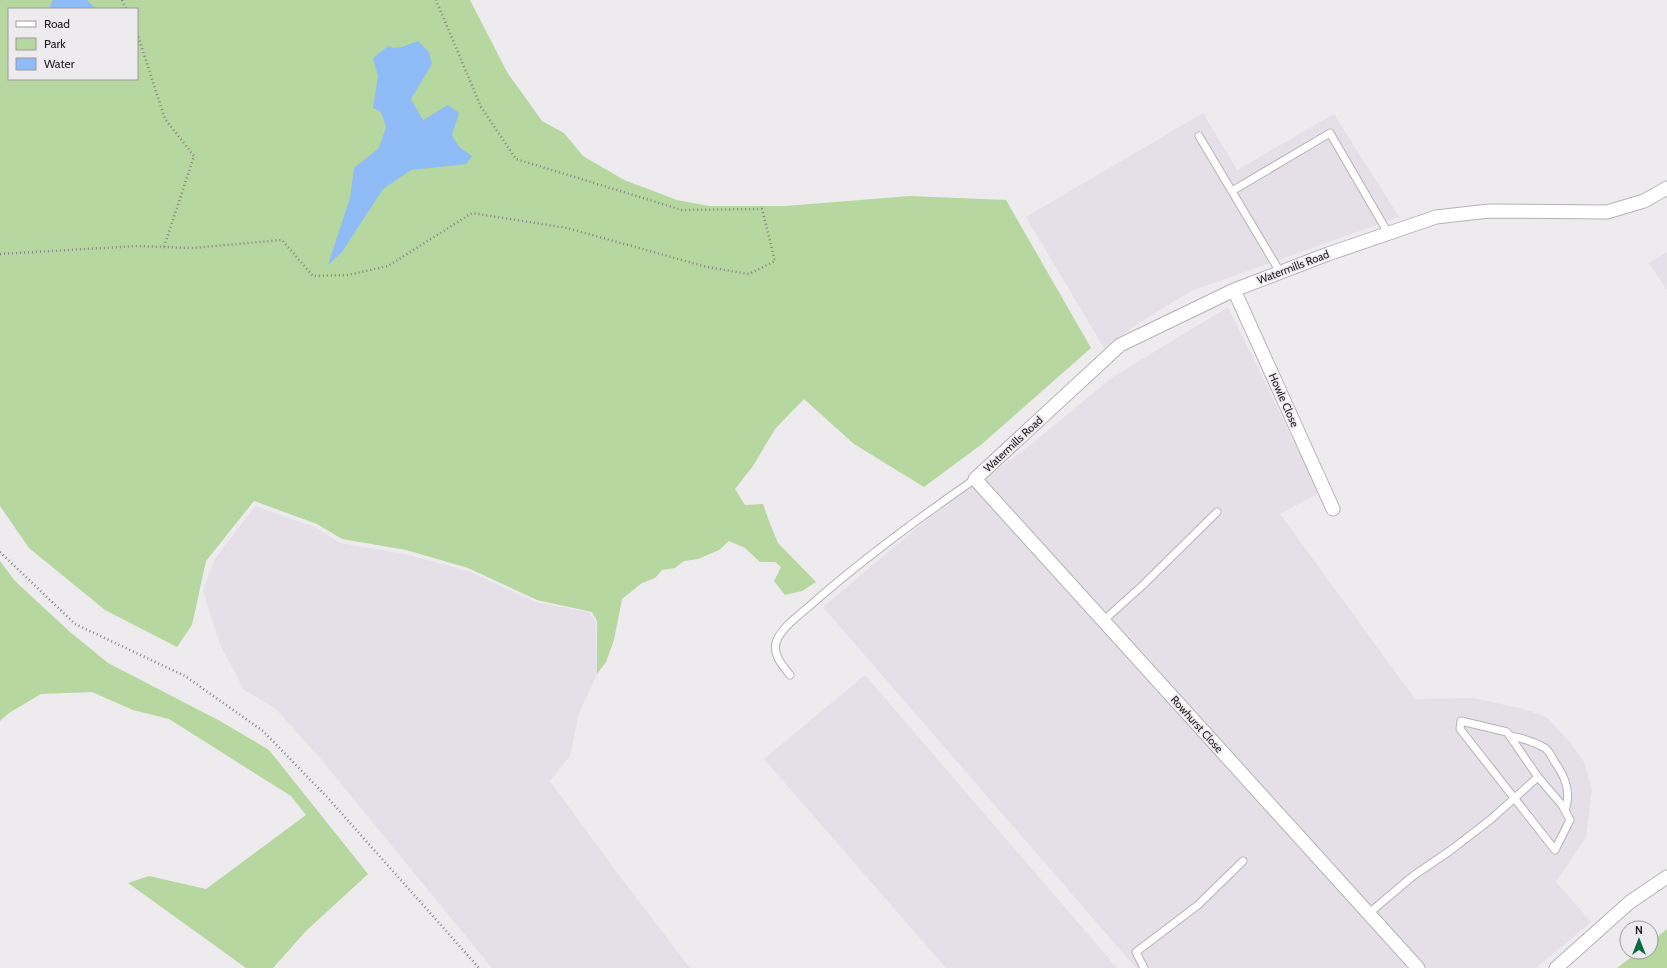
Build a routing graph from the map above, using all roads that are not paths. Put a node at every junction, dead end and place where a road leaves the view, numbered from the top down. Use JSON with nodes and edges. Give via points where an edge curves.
{"nodes":[{"id":1,"x":1199,"y":136,"type":"dead end"},
{"id":2,"x":1667,"y":188,"type":"edge"},
{"id":3,"x":1232,"y":191,"type":"junction"},
{"id":4,"x":1388,"y":234,"type":"junction"},
{"id":5,"x":1280,"y":272,"type":"junction"},
{"id":6,"x":1234,"y":290,"type":"junction"},
{"id":7,"x":975,"y":479,"type":"junction"},
{"id":8,"x":1334,"y":509,"type":"dead end"},
{"id":9,"x":1217,"y":512,"type":"dead end"},
{"id":10,"x":1103,"y":621,"type":"junction"},
{"id":11,"x":790,"y":676,"type":"dead end"},
{"id":12,"x":1510,"y":736,"type":"junction"},
{"id":13,"x":1538,"y":777,"type":"junction"},
{"id":14,"x":1515,"y":798,"type":"junction"},
{"id":15,"x":1565,"y":810,"type":"junction"},
{"id":16,"x":1243,"y":861,"type":"dead end"},
{"id":17,"x":1667,"y":877,"type":"edge"},
{"id":18,"x":1368,"y":914,"type":"junction"},
{"id":19,"x":1144,"y":968,"type":"edge"},
{"id":20,"x":1418,"y":968,"type":"edge"},
{"id":21,"x":1556,"y":968,"type":"edge"}],
"edges":[{"from":1,"to":3,"type":"lane"},
{"from":2,"to":4,"type":"street","name":"Watermills Road","via":[[1644,201],[1607,212],[1489,211],[1436,217]]},
{"from":3,"to":4,"type":"lane","via":[[1330,133]]},
{"from":3,"to":5,"type":"lane"},
{"from":4,"to":5,"type":"street","name":"Watermills Road"},
{"from":5,"to":6,"type":"street","name":"Watermills Road"},
{"from":6,"to":7,"type":"street","name":"Watermills Road","via":[[1120,345]]},
{"from":6,"to":8,"type":"street","name":"Howle Close"},
{"from":7,"to":10,"type":"street","name":"Rowhurst Close"},
{"from":7,"to":11,"type":"lane","via":[[848,572],[779,635],[776,652],[780,663]]},
{"from":9,"to":10,"type":"lane"},
{"from":10,"to":18,"type":"street","name":"Rowhurst Close"},
{"from":12,"to":13,"type":"lane"},
{"from":12,"to":14,"type":"lane","via":[[1507,732],[1461,721],[1460,729]]},
{"from":12,"to":15,"type":"lane","via":[[1529,740],[1547,749],[1561,770],[1567,785],[1568,801]]},
{"from":13,"to":14,"type":"lane"},
{"from":13,"to":15,"type":"lane"},
{"from":14,"to":15,"type":"lane","via":[[1556,850],[1570,820]]},
{"from":14,"to":18,"type":"lane"},
{"from":16,"to":19,"type":"lane","via":[[1198,905],[1136,952]]},
{"from":17,"to":21,"type":"street","via":[[1630,902]]},
{"from":18,"to":20,"type":"street","name":"Rowhurst Close"}]}
